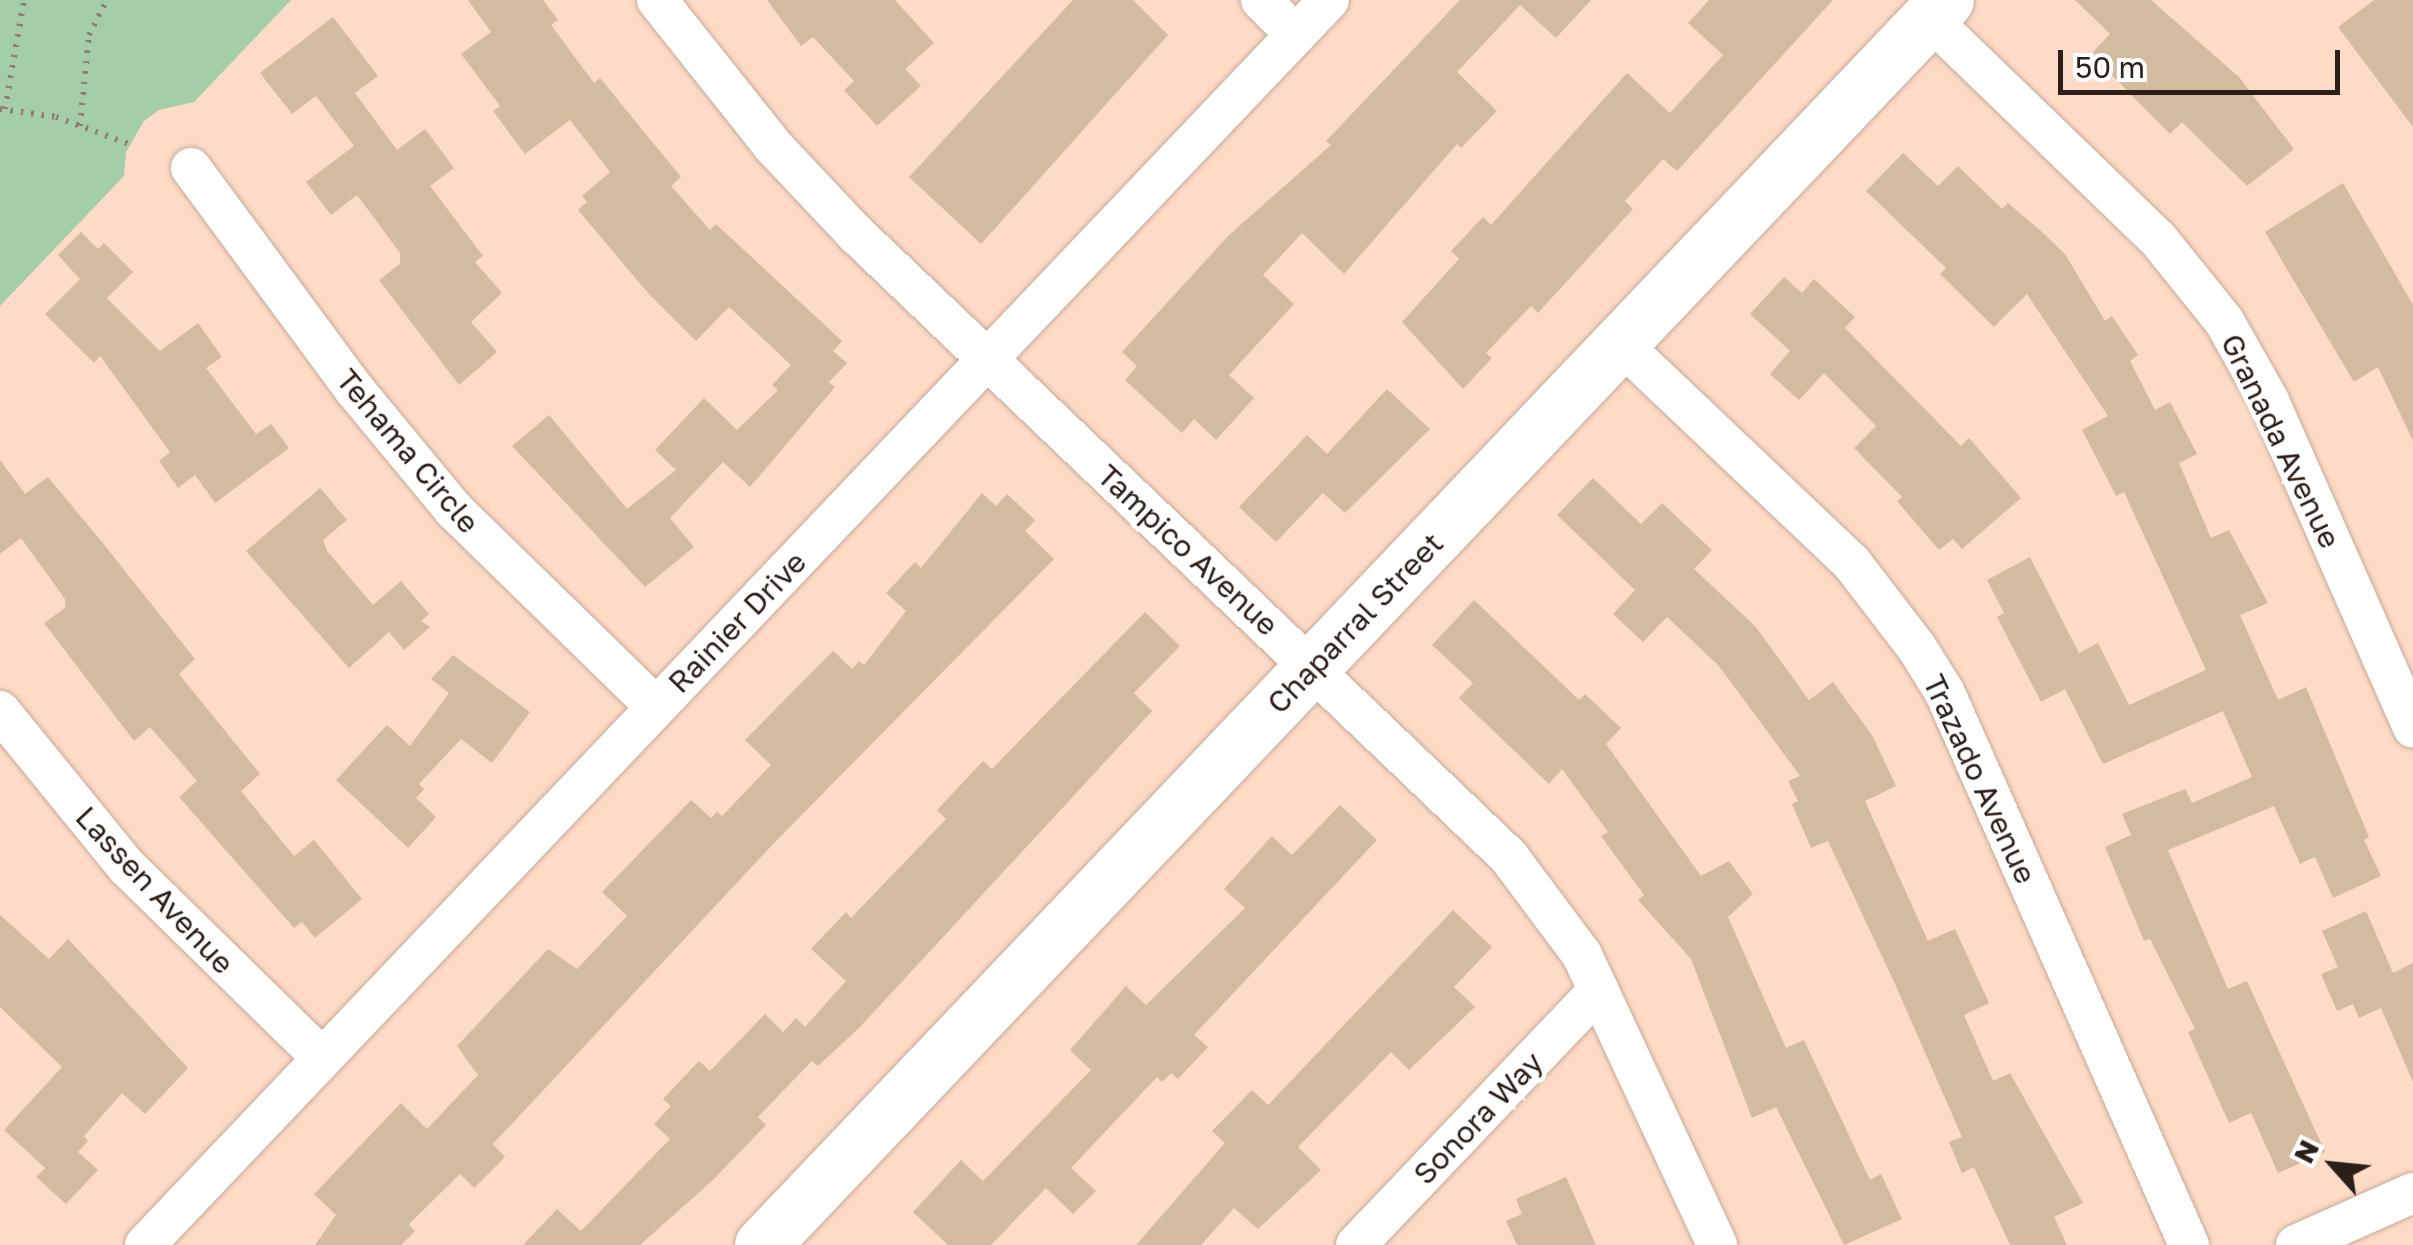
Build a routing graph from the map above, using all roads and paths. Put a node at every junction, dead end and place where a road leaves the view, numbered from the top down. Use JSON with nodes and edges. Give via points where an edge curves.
{"nodes":[{"id":1,"x":24,"y":0,"type":"edge"},
{"id":2,"x":107,"y":0,"type":"edge"},
{"id":3,"x":657,"y":0,"type":"edge"},
{"id":4,"x":1260,"y":0,"type":"edge"},
{"id":5,"x":1329,"y":0,"type":"edge"},
{"id":6,"x":1938,"y":9,"type":"edge"},
{"id":7,"x":1296,"y":35,"type":"junction"},
{"id":8,"x":3,"y":109,"type":"edge"},
{"id":9,"x":80,"y":126,"type":"junction"},
{"id":10,"x":129,"y":144,"type":"dead end"},
{"id":11,"x":191,"y":168,"type":"dead end"},
{"id":12,"x":1621,"y":344,"type":"junction"},
{"id":13,"x":987,"y":360,"type":"junction"},
{"id":14,"x":1312,"y":668,"type":"junction"},
{"id":15,"x":656,"y":708,"type":"junction"},
{"id":16,"x":0,"y":711,"type":"edge"},
{"id":17,"x":2413,"y":728,"type":"edge"},
{"id":18,"x":1599,"y":990,"type":"junction"},
{"id":19,"x":322,"y":1058,"type":"junction"},
{"id":20,"x":2413,"y":1193,"type":"edge"},
{"id":21,"x":145,"y":1245,"type":"edge"},
{"id":22,"x":762,"y":1245,"type":"edge"},
{"id":23,"x":1356,"y":1245,"type":"edge"},
{"id":24,"x":1718,"y":1245,"type":"edge"},
{"id":25,"x":2189,"y":1245,"type":"edge"},
{"id":26,"x":2296,"y":1245,"type":"edge"}],
"edges":[{"from":1,"to":8,"type":"path"},
{"from":2,"to":9,"type":"path","via":[[86,52]]},
{"from":3,"to":13,"type":"street","name":"Tampico Avenue","via":[[773,146]]},
{"from":4,"to":7,"type":"street"},
{"from":5,"to":7,"type":"street","name":"Rainier Drive"},
{"from":6,"to":12,"type":"street","name":"Chaparral Street"},
{"from":6,"to":17,"type":"street","name":"Granada Avenue","via":[[2158,239],[2224,321],[2269,402]]},
{"from":7,"to":13,"type":"street","name":"Rainier Drive"},
{"from":8,"to":9,"type":"path"},
{"from":9,"to":10,"type":"path"},
{"from":11,"to":15,"type":"street","name":"Tehama Circle","via":[[354,389],[454,510]]},
{"from":12,"to":14,"type":"street","name":"Chaparral Street"},
{"from":12,"to":25,"type":"street","name":"Trazado Avenue","via":[[1851,562],[1918,648],[1944,693]]},
{"from":13,"to":14,"type":"street","name":"Tampico Avenue"},
{"from":13,"to":15,"type":"street","name":"Rainier Drive"},
{"from":14,"to":18,"type":"street","name":"Tampico Avenue","via":[[1509,857],[1567,931]]},
{"from":14,"to":22,"type":"street","name":"Chaparral Street"},
{"from":15,"to":19,"type":"street","name":"Rainier Drive"},
{"from":16,"to":19,"type":"street","name":"Lassen Avenue","via":[[127,867]]},
{"from":18,"to":23,"type":"street","name":"Sonora Way"},
{"from":18,"to":24,"type":"street","name":"Tampico Avenue"},
{"from":19,"to":21,"type":"street","name":"Rainier Drive"},
{"from":20,"to":26,"type":"street"}]}
